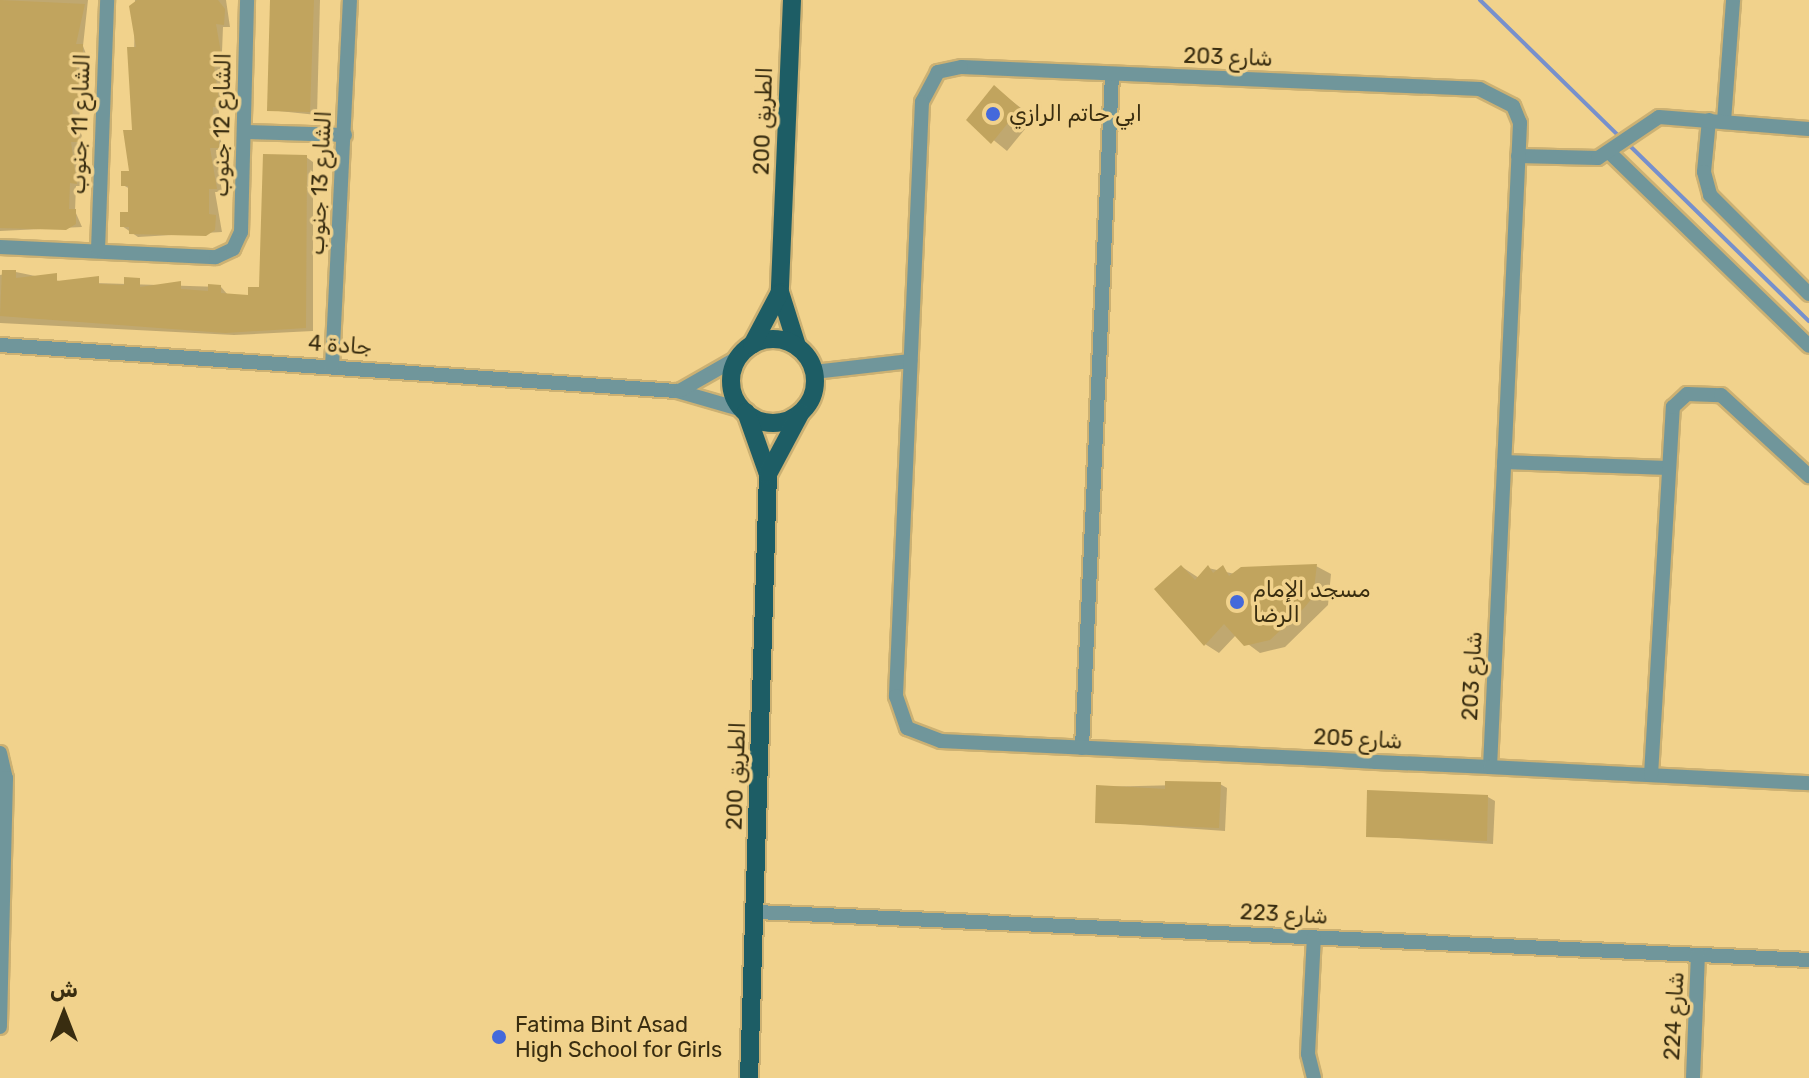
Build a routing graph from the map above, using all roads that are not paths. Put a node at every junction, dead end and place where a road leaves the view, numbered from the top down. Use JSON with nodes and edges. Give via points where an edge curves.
{"nodes":[{"id":1,"x":107,"y":0,"type":"edge"},
{"id":2,"x":247,"y":0,"type":"edge"},
{"id":3,"x":350,"y":0,"type":"edge"},
{"id":4,"x":792,"y":0,"type":"edge"},
{"id":5,"x":1733,"y":0,"type":"edge"},
{"id":6,"x":1112,"y":74,"type":"junction"},
{"id":7,"x":1716,"y":120,"type":"junction"},
{"id":8,"x":1809,"y":129,"type":"edge"},
{"id":9,"x":246,"y":132,"type":"junction"},
{"id":10,"x":345,"y":135,"type":"junction"},
{"id":11,"x":1613,"y":150,"type":"junction"},
{"id":12,"x":1518,"y":156,"type":"junction"},
{"id":13,"x":0,"y":247,"type":"edge"},
{"id":14,"x":98,"y":250,"type":"junction"},
{"id":15,"x":780,"y":292,"type":"junction"},
{"id":16,"x":1809,"y":294,"type":"edge"},
{"id":17,"x":0,"y":345,"type":"edge"},
{"id":18,"x":797,"y":346,"type":"junction"},
{"id":19,"x":1809,"y":346,"type":"edge"},
{"id":20,"x":745,"y":351,"type":"junction"},
{"id":21,"x":910,"y":361,"type":"junction"},
{"id":22,"x":332,"y":367,"type":"junction"},
{"id":23,"x":814,"y":372,"type":"junction"},
{"id":24,"x":677,"y":391,"type":"junction"},
{"id":25,"x":803,"y":410,"type":"junction"},
{"id":26,"x":745,"y":411,"type":"junction"},
{"id":27,"x":1504,"y":462,"type":"junction"},
{"id":28,"x":1668,"y":468,"type":"junction"},
{"id":29,"x":768,"y":474,"type":"junction"},
{"id":30,"x":1809,"y":476,"type":"edge"},
{"id":31,"x":907,"y":728,"type":"joint"},
{"id":32,"x":1082,"y":748,"type":"junction"},
{"id":33,"x":0,"y":753,"type":"edge"},
{"id":34,"x":1490,"y":767,"type":"junction"},
{"id":35,"x":1651,"y":775,"type":"junction"},
{"id":36,"x":1809,"y":783,"type":"edge"},
{"id":37,"x":757,"y":912,"type":"junction"},
{"id":38,"x":1314,"y":937,"type":"junction"},
{"id":39,"x":1698,"y":955,"type":"junction"},
{"id":40,"x":1809,"y":960,"type":"edge"},
{"id":41,"x":0,"y":1027,"type":"edge"},
{"id":42,"x":749,"y":1078,"type":"edge"},
{"id":43,"x":1314,"y":1078,"type":"edge"},
{"id":44,"x":1693,"y":1078,"type":"edge"}],
"edges":[{"from":1,"to":14,"type":"street","name":"الشارع 11 جنوب"},
{"from":2,"to":9,"type":"street","name":"الشارع 12 جنوب"},
{"from":3,"to":10,"type":"street","name":"الشارع 13 جنوب"},
{"from":4,"to":15,"type":"main road","name":"الطريق 200"},
{"from":5,"to":7,"type":"street"},
{"from":6,"to":12,"type":"street","name":"شارع 203","via":[[1487,90],[1518,114]]},
{"from":6,"to":21,"type":"street","name":"شارع 203","via":[[961,67],[929,81]]},
{"from":6,"to":32,"type":"street"},
{"from":7,"to":8,"type":"street"},
{"from":7,"to":11,"type":"street","via":[[1659,117]]},
{"from":7,"to":16,"type":"street","via":[[1704,172],[1710,195]]},
{"from":9,"to":10,"type":"street"},
{"from":9,"to":14,"type":"street","name":"الشارع 12 جنوب","via":[[241,232],[233,249],[216,257]]},
{"from":10,"to":22,"type":"street","name":"الشارع 13 جنوب"},
{"from":11,"to":12,"type":"street"},
{"from":11,"to":19,"type":"street"},
{"from":12,"to":27,"type":"street","name":"شارع 203"},
{"from":13,"to":14,"type":"street"},
{"from":15,"to":18,"type":"main road","name":"الطريق 200"},
{"from":15,"to":20,"type":"main road","name":"الطريق 200"},
{"from":17,"to":22,"type":"street","name":"جادة 4"},
{"from":18,"to":20,"type":"main road","via":[[779,339]]},
{"from":18,"to":23,"type":"main road"},
{"from":20,"to":24,"type":"street"},
{"from":20,"to":26,"type":"main road","via":[[732,384]]},
{"from":21,"to":23,"type":"street"},
{"from":21,"to":31,"type":"street","name":"شارع 203","via":[[896,696]]},
{"from":22,"to":24,"type":"street","name":"جادة 4"},
{"from":23,"to":25,"type":"main road"},
{"from":24,"to":26,"type":"street","name":"جادة 4"},
{"from":25,"to":26,"type":"main road","via":[[772,422]]},
{"from":25,"to":29,"type":"main road","name":"الطريق 200"},
{"from":26,"to":29,"type":"main road","name":"الطريق 200"},
{"from":27,"to":28,"type":"street"},
{"from":27,"to":34,"type":"street","name":"شارع 203"},
{"from":28,"to":30,"type":"street","via":[[1676,403],[1712,393],[1729,400]]},
{"from":28,"to":35,"type":"street"},
{"from":29,"to":37,"type":"main road","name":"الطريق 200"},
{"from":31,"to":32,"type":"street","name":"شارع 205","via":[[941,741]]},
{"from":32,"to":34,"type":"street","name":"شارع 205"},
{"from":33,"to":41,"type":"street","via":[[6,793]]},
{"from":34,"to":35,"type":"street","name":"شارع 205"},
{"from":35,"to":36,"type":"street","name":"شارع 205"},
{"from":37,"to":38,"type":"street","name":"شارع 223"},
{"from":37,"to":42,"type":"main road","name":"الطريق 200"},
{"from":38,"to":39,"type":"street","name":"شارع 223"},
{"from":38,"to":43,"type":"street","via":[[1308,1059]]},
{"from":39,"to":40,"type":"street","name":"شارع 223"},
{"from":39,"to":44,"type":"street","name":"شارع 224"}]}
